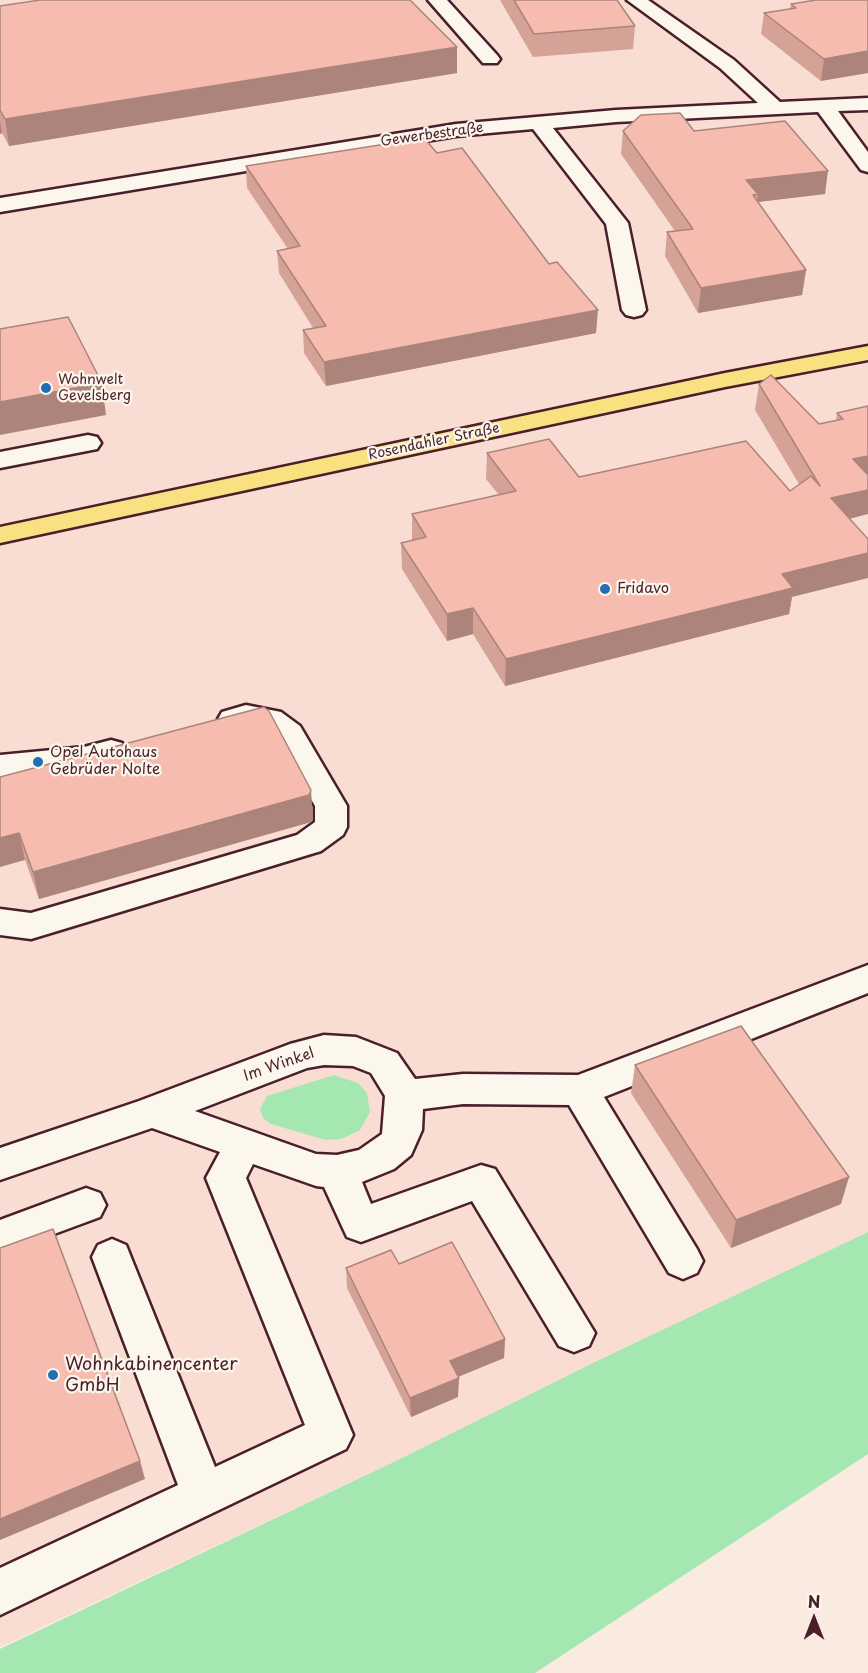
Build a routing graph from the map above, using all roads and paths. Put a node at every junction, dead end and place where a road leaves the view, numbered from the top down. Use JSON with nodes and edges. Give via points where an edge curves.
{"nodes":[{"id":1,"x":437,"y":0,"type":"edge"},
{"id":2,"x":636,"y":0,"type":"edge"},
{"id":3,"x":490,"y":59,"type":"dead end"},
{"id":4,"x":868,"y":104,"type":"edge"},
{"id":5,"x":824,"y":105,"type":"junction"},
{"id":6,"x":774,"y":107,"type":"junction"},
{"id":7,"x":538,"y":122,"type":"junction"},
{"id":8,"x":868,"y":166,"type":"edge"},
{"id":9,"x":0,"y":205,"type":"edge"},
{"id":10,"x":634,"y":310,"type":"dead end"},
{"id":11,"x":868,"y":353,"type":"edge"},
{"id":12,"x":88,"y":443,"type":"dead end"},
{"id":13,"x":0,"y":460,"type":"edge"},
{"id":14,"x":0,"y":536,"type":"edge"},
{"id":15,"x":206,"y":726,"type":"edge"},
{"id":16,"x":139,"y":743,"type":"edge"},
{"id":17,"x":0,"y":766,"type":"edge"},
{"id":18,"x":0,"y":922,"type":"edge"},
{"id":19,"x":868,"y":979,"type":"edge"},
{"id":20,"x":580,"y":1090,"type":"junction"},
{"id":21,"x":404,"y":1096,"type":"junction"},
{"id":22,"x":152,"y":1112,"type":"junction"},
{"id":23,"x":244,"y":1145,"type":"junction"},
{"id":24,"x":0,"y":1164,"type":"edge"},
{"id":25,"x":337,"y":1171,"type":"junction"},
{"id":26,"x":86,"y":1205,"type":"dead end"},
{"id":27,"x":0,"y":1237,"type":"edge"},
{"id":28,"x":112,"y":1257,"type":"dead end"},
{"id":29,"x":683,"y":1261,"type":"dead end"},
{"id":30,"x":574,"y":1333,"type":"dead end"},
{"id":31,"x":204,"y":1495,"type":"junction"},
{"id":32,"x":0,"y":1592,"type":"edge"}],
"edges":[{"from":1,"to":3,"type":"street"},
{"from":2,"to":6,"type":"street","via":[[727,64]]},
{"from":4,"to":5,"type":"street","name":"Gewerbestraße"},
{"from":5,"to":6,"type":"street","name":"Gewerbestraße"},
{"from":5,"to":8,"type":"street"},
{"from":6,"to":7,"type":"street","name":"Gewerbestraße"},
{"from":7,"to":9,"type":"street","name":"Gewerbestraße","via":[[456,130]]},
{"from":7,"to":10,"type":"street","via":[[617,223]]},
{"from":11,"to":14,"type":"main road","name":"Rosendahler Straße","via":[[725,380]]},
{"from":12,"to":13,"type":"street"},
{"from":15,"to":18,"type":"street","via":[[246,715],[270,719],[289,733],[331,806],[331,826],[309,843],[30,926]]},
{"from":16,"to":17,"type":"street","via":[[84,758]]},
{"from":19,"to":20,"type":"street"},
{"from":20,"to":21,"type":"street","via":[[463,1089]]},
{"from":20,"to":29,"type":"street"},
{"from":21,"to":22,"type":"street","name":"Im Winkel","via":[[384,1064],[356,1052],[324,1050],[303,1054]]},
{"from":21,"to":25,"type":"street","via":[[404,1124],[397,1144],[367,1165]]},
{"from":22,"to":23,"type":"street"},
{"from":22,"to":24,"type":"street","name":"Im Winkel"},
{"from":23,"to":25,"type":"street","via":[[316,1170]]},
{"from":23,"to":31,"type":"street","via":[[226,1178],[331,1435]]},
{"from":25,"to":30,"type":"street","via":[[361,1225],[481,1181]]},
{"from":26,"to":27,"type":"street"},
{"from":28,"to":31,"type":"street"},
{"from":31,"to":32,"type":"street"}]}
